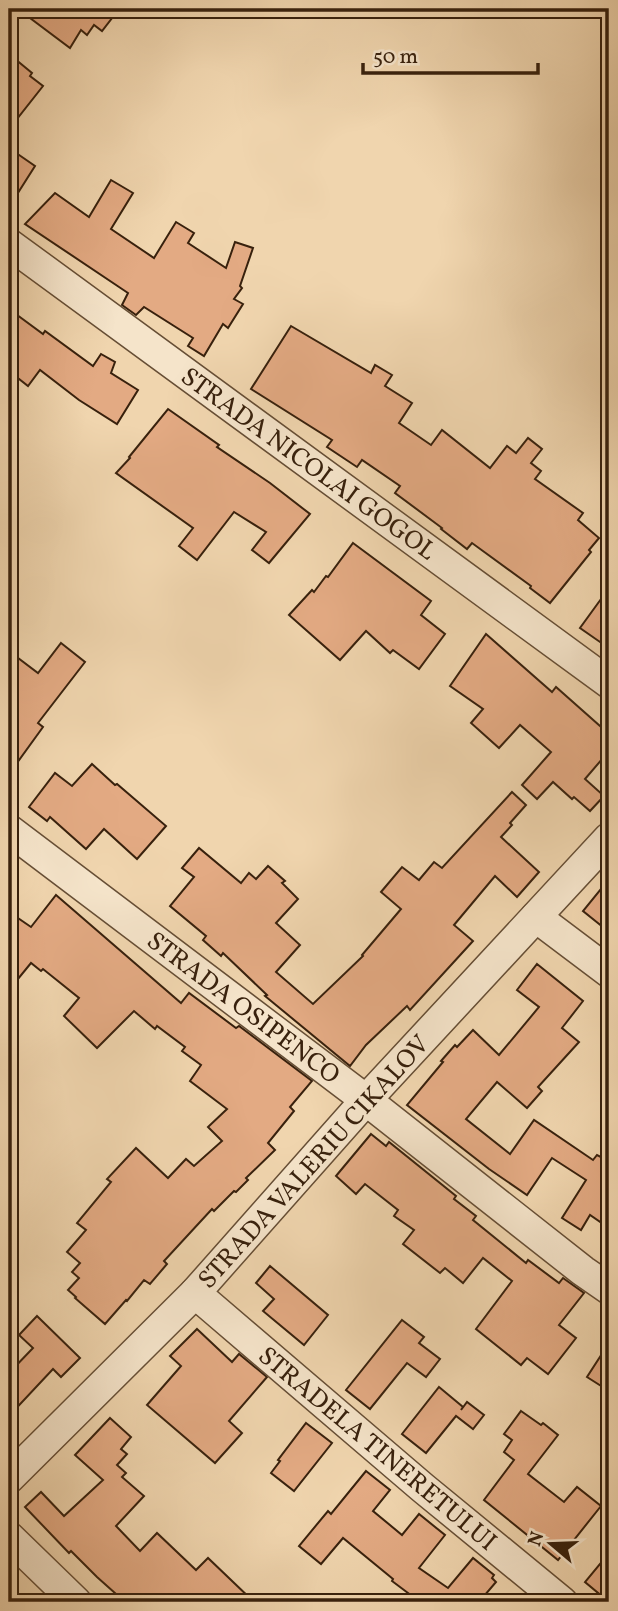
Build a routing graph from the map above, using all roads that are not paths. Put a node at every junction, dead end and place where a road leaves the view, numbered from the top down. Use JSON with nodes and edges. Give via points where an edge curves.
{"nodes":[{"id":1,"x":9,"y":244,"type":"edge"},
{"id":2,"x":609,"y":682,"type":"edge"},
{"id":3,"x":9,"y":830,"type":"edge"},
{"id":4,"x":609,"y":838,"type":"edge"},
{"id":5,"x":536,"y":916,"type":"junction"},
{"id":6,"x":609,"y":972,"type":"edge"},
{"id":7,"x":366,"y":1100,"type":"junction"},
{"id":8,"x":609,"y":1289,"type":"edge"},
{"id":9,"x":194,"y":1293,"type":"junction"},
{"id":10,"x":9,"y":1478,"type":"edge"},
{"id":11,"x":9,"y":1537,"type":"edge"},
{"id":12,"x":64,"y":1598,"type":"edge"},
{"id":13,"x":562,"y":1602,"type":"edge"}],
"edges":[{"from":1,"to":2,"type":"street","name":"STRADA NICOLAI GOGOL"},
{"from":3,"to":7,"type":"street","name":"STRADA OSIPENCO"},
{"from":4,"to":5,"type":"street","name":"STRADA VALERIU CIKALOV"},
{"from":5,"to":6,"type":"street"},
{"from":5,"to":7,"type":"street","name":"STRADA VALERIU CIKALOV"},
{"from":7,"to":8,"type":"street","name":"STRADA OSIPENCO"},
{"from":7,"to":9,"type":"street","name":"STRADA VALERIU CIKALOV"},
{"from":9,"to":10,"type":"street","name":"STRADA VALERIU CIKALOV"},
{"from":9,"to":13,"type":"street","name":"STRADELA TINERETULUI"},
{"from":11,"to":12,"type":"street"}]}
